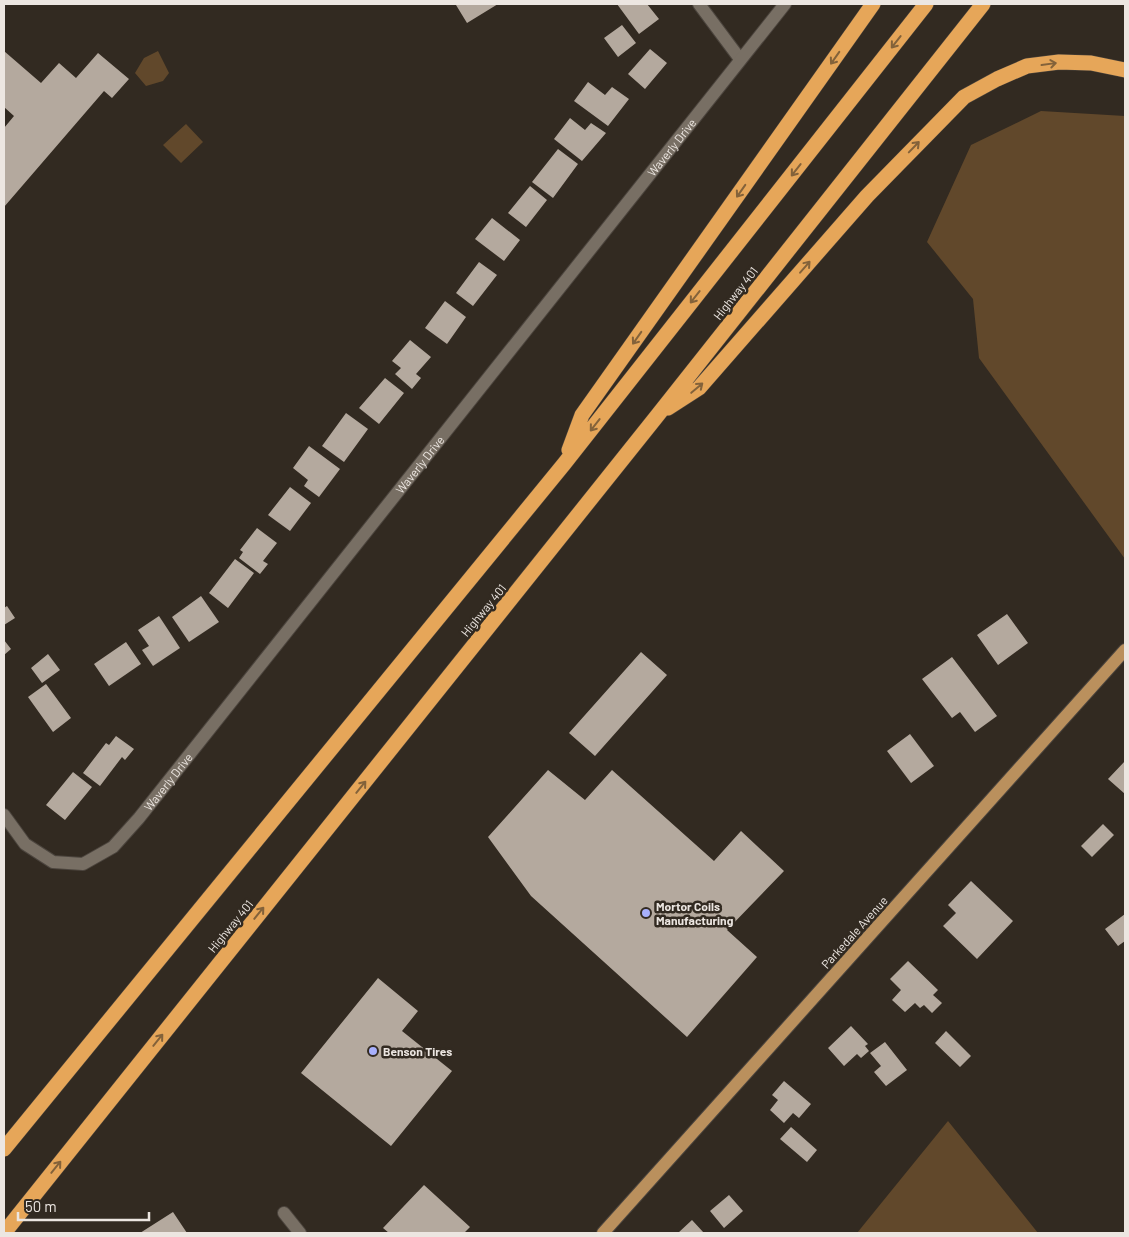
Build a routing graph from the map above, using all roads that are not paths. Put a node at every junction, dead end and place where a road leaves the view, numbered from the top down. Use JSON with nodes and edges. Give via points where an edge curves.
{"nodes":[{"id":1,"x":700,"y":4,"type":"edge"},
{"id":2,"x":785,"y":4,"type":"edge"},
{"id":3,"x":873,"y":4,"type":"edge"},
{"id":4,"x":926,"y":4,"type":"edge"},
{"id":5,"x":983,"y":4,"type":"edge"},
{"id":6,"x":740,"y":59,"type":"junction"},
{"id":7,"x":1125,"y":70,"type":"edge"},
{"id":8,"x":657,"y":416,"type":"junction"},
{"id":9,"x":564,"y":464,"type":"junction"},
{"id":10,"x":1125,"y":650,"type":"edge"},
{"id":11,"x":4,"y":816,"type":"edge"},
{"id":12,"x":4,"y":1149,"type":"edge"},
{"id":13,"x":284,"y":1213,"type":"dead end"},
{"id":14,"x":4,"y":1233,"type":"edge"},
{"id":15,"x":300,"y":1233,"type":"edge"},
{"id":16,"x":603,"y":1233,"type":"edge"}],
"edges":[{"from":1,"to":6,"type":"street"},
{"from":2,"to":6,"type":"street","name":"Waverly Drive"},
{"from":3,"to":9,"type":"highway","one_way":true,"via":[[582,415]]},
{"from":4,"to":9,"type":"highway","one_way":true},
{"from":5,"to":8,"type":"highway","name":"Highway 401"},
{"from":6,"to":11,"type":"street","name":"Waverly Drive","via":[[113,847],[83,864],[53,862],[25,844]]},
{"from":8,"to":7,"type":"highway","one_way":true,"via":[[699,388],[868,196],[964,97],[1028,66],[1059,62]]},
{"from":14,"to":8,"type":"highway","name":"Highway 401","one_way":true},
{"from":9,"to":12,"type":"highway"},
{"from":10,"to":16,"type":"main road","name":"Parkedale Avenue"},
{"from":13,"to":15,"type":"street"}]}
